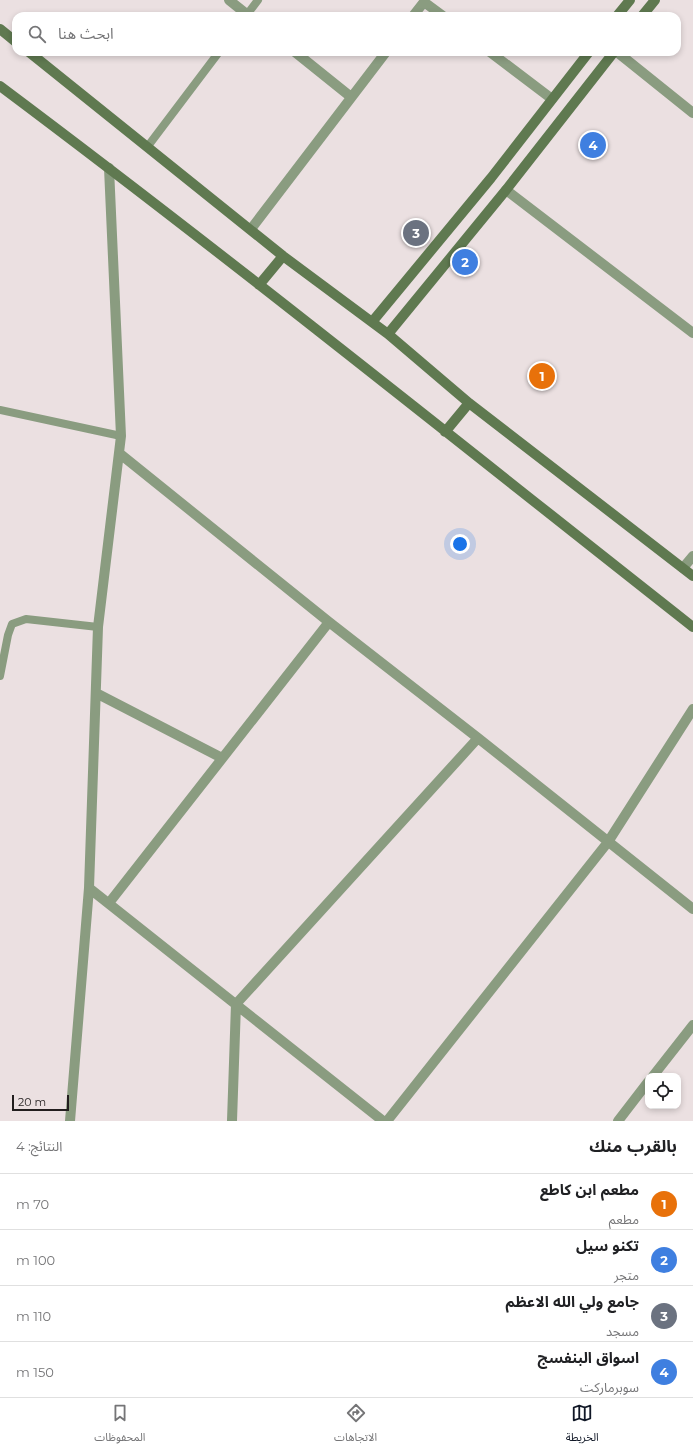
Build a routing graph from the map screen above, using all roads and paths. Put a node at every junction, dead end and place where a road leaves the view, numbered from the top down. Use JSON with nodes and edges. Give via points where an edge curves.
{"nodes":[{"id":1,"x":229,"y":0,"type":"edge"},
{"id":2,"x":258,"y":0,"type":"edge"},
{"id":3,"x":630,"y":0,"type":"edge"},
{"id":4,"x":655,"y":0,"type":"edge"},
{"id":5,"x":243,"y":12,"type":"edge"},
{"id":6,"x":249,"y":12,"type":"edge"},
{"id":7,"x":416,"y":12,"type":"edge"},
{"id":8,"x":438,"y":12,"type":"edge"},
{"id":9,"x":620,"y":12,"type":"edge"},
{"id":10,"x":645,"y":12,"type":"edge"},
{"id":11,"x":0,"y":29,"type":"edge"},
{"id":12,"x":12,"y":39,"type":"edge"},
{"id":13,"x":34,"y":56,"type":"edge"},
{"id":14,"x":216,"y":56,"type":"edge"},
{"id":15,"x":300,"y":56,"type":"edge"},
{"id":16,"x":383,"y":56,"type":"edge"},
{"id":17,"x":495,"y":56,"type":"edge"},
{"id":18,"x":586,"y":56,"type":"edge"},
{"id":19,"x":612,"y":56,"type":"edge"},
{"id":20,"x":620,"y":56,"type":"edge"},
{"id":21,"x":0,"y":86,"type":"edge"},
{"id":22,"x":352,"y":97,"type":"junction"},
{"id":23,"x":552,"y":99,"type":"junction"},
{"id":24,"x":693,"y":113,"type":"edge"},
{"id":25,"x":148,"y":146,"type":"junction"},
{"id":26,"x":109,"y":168,"type":"junction"},
{"id":27,"x":506,"y":190,"type":"junction"},
{"id":28,"x":251,"y":229,"type":"junction"},
{"id":29,"x":283,"y":256,"type":"junction"},
{"id":30,"x":259,"y":284,"type":"junction"},
{"id":31,"x":372,"y":322,"type":"junction"},
{"id":32,"x":693,"y":333,"type":"edge"},
{"id":33,"x":388,"y":334,"type":"junction"},
{"id":34,"x":469,"y":403,"type":"junction"},
{"id":35,"x":0,"y":410,"type":"edge"},
{"id":36,"x":445,"y":432,"type":"junction"},
{"id":37,"x":121,"y":436,"type":"junction"},
{"id":38,"x":119,"y":452,"type":"junction"},
{"id":39,"x":693,"y":556,"type":"edge"},
{"id":40,"x":683,"y":568,"type":"junction"},
{"id":41,"x":693,"y":576,"type":"edge"},
{"id":42,"x":328,"y":622,"type":"junction"},
{"id":43,"x":98,"y":627,"type":"junction"},
{"id":44,"x":693,"y":627,"type":"edge"},
{"id":45,"x":0,"y":676,"type":"edge"},
{"id":46,"x":96,"y":693,"type":"junction"},
{"id":47,"x":693,"y":708,"type":"edge"},
{"id":48,"x":478,"y":738,"type":"junction"},
{"id":49,"x":222,"y":758,"type":"junction"},
{"id":50,"x":608,"y":842,"type":"junction"},
{"id":51,"x":90,"y":888,"type":"junction"},
{"id":52,"x":109,"y":903,"type":"junction"},
{"id":53,"x":693,"y":909,"type":"edge"},
{"id":54,"x":236,"y":1004,"type":"junction"},
{"id":55,"x":693,"y":1025,"type":"edge"},
{"id":56,"x":655,"y":1073,"type":"edge"},
{"id":57,"x":645,"y":1086,"type":"edge"},
{"id":58,"x":70,"y":1121,"type":"edge"},
{"id":59,"x":232,"y":1121,"type":"edge"},
{"id":60,"x":383,"y":1121,"type":"edge"},
{"id":61,"x":387,"y":1121,"type":"edge"},
{"id":62,"x":618,"y":1121,"type":"edge"}],
"edges":[{"from":1,"to":5,"type":"street"},
{"from":2,"to":6,"type":"lane"},
{"from":3,"to":9,"type":"main road"},
{"from":4,"to":10,"type":"main road"},
{"from":7,"to":8,"type":"street","via":[[424,2]]},
{"from":11,"to":12,"type":"main road"},
{"from":13,"to":25,"type":"main road"},
{"from":14,"to":25,"type":"lane"},
{"from":15,"to":22,"type":"street"},
{"from":16,"to":22,"type":"street"},
{"from":17,"to":23,"type":"street"},
{"from":18,"to":23,"type":"main road"},
{"from":19,"to":27,"type":"main road"},
{"from":20,"to":24,"type":"street"},
{"from":21,"to":26,"type":"main road"},
{"from":22,"to":28,"type":"street"},
{"from":23,"to":31,"type":"main road","via":[[491,178]]},
{"from":25,"to":28,"type":"main road"},
{"from":26,"to":30,"type":"main road"},
{"from":26,"to":37,"type":"street"},
{"from":27,"to":32,"type":"street"},
{"from":27,"to":33,"type":"main road"},
{"from":28,"to":29,"type":"main road"},
{"from":29,"to":30,"type":"main road"},
{"from":29,"to":31,"type":"main road"},
{"from":30,"to":36,"type":"main road"},
{"from":31,"to":33,"type":"main road"},
{"from":33,"to":34,"type":"main road"},
{"from":34,"to":36,"type":"main road"},
{"from":34,"to":40,"type":"main road"},
{"from":35,"to":37,"type":"lane"},
{"from":36,"to":44,"type":"main road"},
{"from":37,"to":38,"type":"street"},
{"from":38,"to":42,"type":"street"},
{"from":38,"to":43,"type":"street"},
{"from":39,"to":40,"type":"street"},
{"from":40,"to":41,"type":"main road"},
{"from":42,"to":48,"type":"street"},
{"from":42,"to":49,"type":"street"},
{"from":43,"to":45,"type":"lane","via":[[26,619],[12,624]]},
{"from":43,"to":46,"type":"street"},
{"from":46,"to":49,"type":"street"},
{"from":46,"to":51,"type":"street"},
{"from":47,"to":50,"type":"street"},
{"from":48,"to":50,"type":"street"},
{"from":48,"to":54,"type":"street"},
{"from":49,"to":52,"type":"street"},
{"from":50,"to":53,"type":"street"},
{"from":50,"to":61,"type":"street"},
{"from":51,"to":52,"type":"street"},
{"from":51,"to":58,"type":"street"},
{"from":52,"to":54,"type":"street"},
{"from":54,"to":59,"type":"street"},
{"from":54,"to":60,"type":"street"},
{"from":55,"to":56,"type":"street"},
{"from":57,"to":62,"type":"street"}]}
